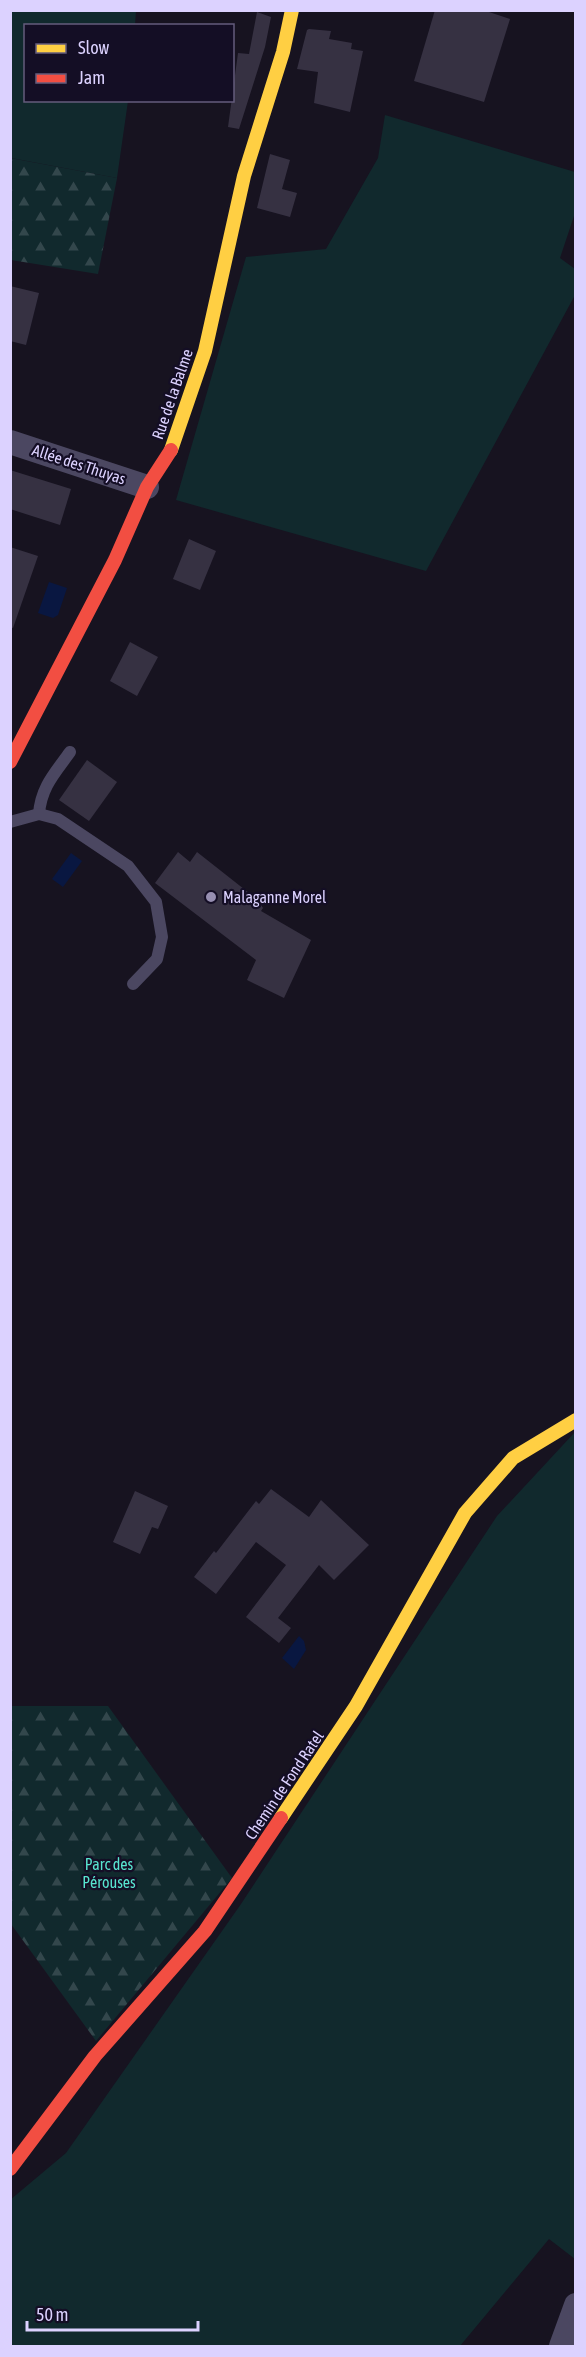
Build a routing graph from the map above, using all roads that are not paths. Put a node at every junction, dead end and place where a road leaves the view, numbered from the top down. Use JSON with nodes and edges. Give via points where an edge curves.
{"nodes":[{"id":1,"x":292,"y":10,"type":"edge"},
{"id":2,"x":10,"y":442,"type":"edge"},
{"id":3,"x":147,"y":487,"type":"junction"},
{"id":4,"x":70,"y":752,"type":"dead end"},
{"id":5,"x":10,"y":762,"type":"edge"},
{"id":6,"x":39,"y":814,"type":"junction"},
{"id":7,"x":10,"y":822,"type":"edge"},
{"id":8,"x":133,"y":984,"type":"dead end"},
{"id":9,"x":576,"y":1420,"type":"edge"},
{"id":10,"x":10,"y":2169,"type":"edge"},
{"id":11,"x":576,"y":2305,"type":"edge"},
{"id":12,"x":561,"y":2346,"type":"edge"}],
"edges":[{"from":1,"to":3,"type":"street","name":"Rue de la Balme","via":[[283,52],[244,176],[205,351],[171,450]]},
{"from":2,"to":3,"type":"street","name":"Allée des Thuyas"},
{"from":3,"to":5,"type":"street","name":"Rue de la Balme","via":[[115,560]]},
{"from":4,"to":6,"type":"lane","via":[[40,798]]},
{"from":6,"to":7,"type":"lane"},
{"from":6,"to":8,"type":"lane","via":[[58,819],[128,866],[156,902],[162,937],[157,959]]},
{"from":9,"to":10,"type":"street","name":"Chemin de Fond Ratel","via":[[513,1458],[465,1513],[356,1706],[205,1931],[95,2056]]},
{"from":11,"to":12,"type":"street"}]}
